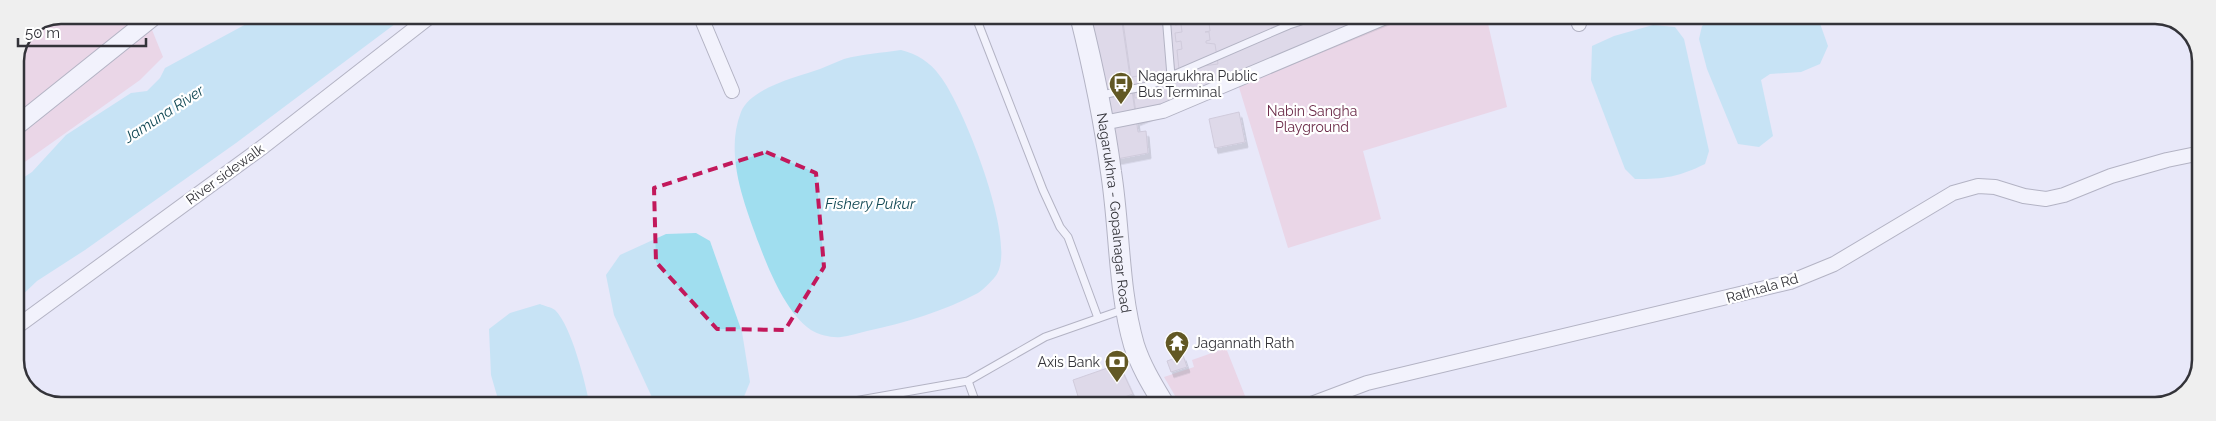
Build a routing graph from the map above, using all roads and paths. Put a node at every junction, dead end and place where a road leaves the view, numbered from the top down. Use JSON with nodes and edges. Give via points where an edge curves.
{"nodes":[{"id":1,"x":144,"y":24,"type":"edge"},
{"id":2,"x":420,"y":24,"type":"edge"},
{"id":3,"x":704,"y":24,"type":"edge"},
{"id":4,"x":978,"y":24,"type":"edge"},
{"id":5,"x":1082,"y":24,"type":"edge"},
{"id":6,"x":1167,"y":24,"type":"edge"},
{"id":7,"x":1292,"y":24,"type":"edge"},
{"id":8,"x":1369,"y":24,"type":"edge"},
{"id":9,"x":1171,"y":76,"type":"junction"},
{"id":10,"x":732,"y":91,"type":"dead end"},
{"id":11,"x":1098,"y":96,"type":"junction"},
{"id":12,"x":24,"y":120,"type":"edge"},
{"id":13,"x":1103,"y":123,"type":"junction"},
{"id":14,"x":2192,"y":155,"type":"edge"},
{"id":15,"x":1126,"y":309,"type":"junction"},
{"id":16,"x":1098,"y":318,"type":"junction"},
{"id":17,"x":24,"y":321,"type":"edge"},
{"id":18,"x":968,"y":381,"type":"junction"},
{"id":19,"x":877,"y":397,"type":"edge"},
{"id":20,"x":974,"y":397,"type":"edge"},
{"id":21,"x":1160,"y":397,"type":"edge"},
{"id":22,"x":1330,"y":397,"type":"edge"}],
"edges":[{"from":1,"to":12,"type":"street"},
{"from":2,"to":17,"type":"street","name":"River sidewalk","via":[[264,146]]},
{"from":3,"to":10,"type":"street"},
{"from":4,"to":16,"type":"lane","via":[[1043,190],[1068,237]]},
{"from":5,"to":11,"type":"main road","name":"Nagarukhra - Gopalnagar Road"},
{"from":6,"to":9,"type":"lane"},
{"from":7,"to":9,"type":"lane"},
{"from":8,"to":13,"type":"street","via":[[1163,111]]},
{"from":9,"to":11,"type":"lane","via":[[1148,86]]},
{"from":11,"to":13,"type":"main road","name":"Nagarukhra - Gopalnagar Road"},
{"from":13,"to":15,"type":"main road","name":"Nagarukhra - Gopalnagar Road"},
{"from":14,"to":22,"type":"street","name":"Rathtala Rd","via":[[2111,176],[2046,199],[2024,196],[1995,186],[1978,186],[1954,193],[1834,264],[1790,282],[1368,383]]},
{"from":15,"to":16,"type":"lane"},
{"from":15,"to":21,"type":"main road","name":"Nagarukhra - Gopalnagar Road","via":[[1134,346]]},
{"from":16,"to":18,"type":"lane","via":[[1045,337]]},
{"from":18,"to":19,"type":"lane"},
{"from":18,"to":20,"type":"lane"}]}
